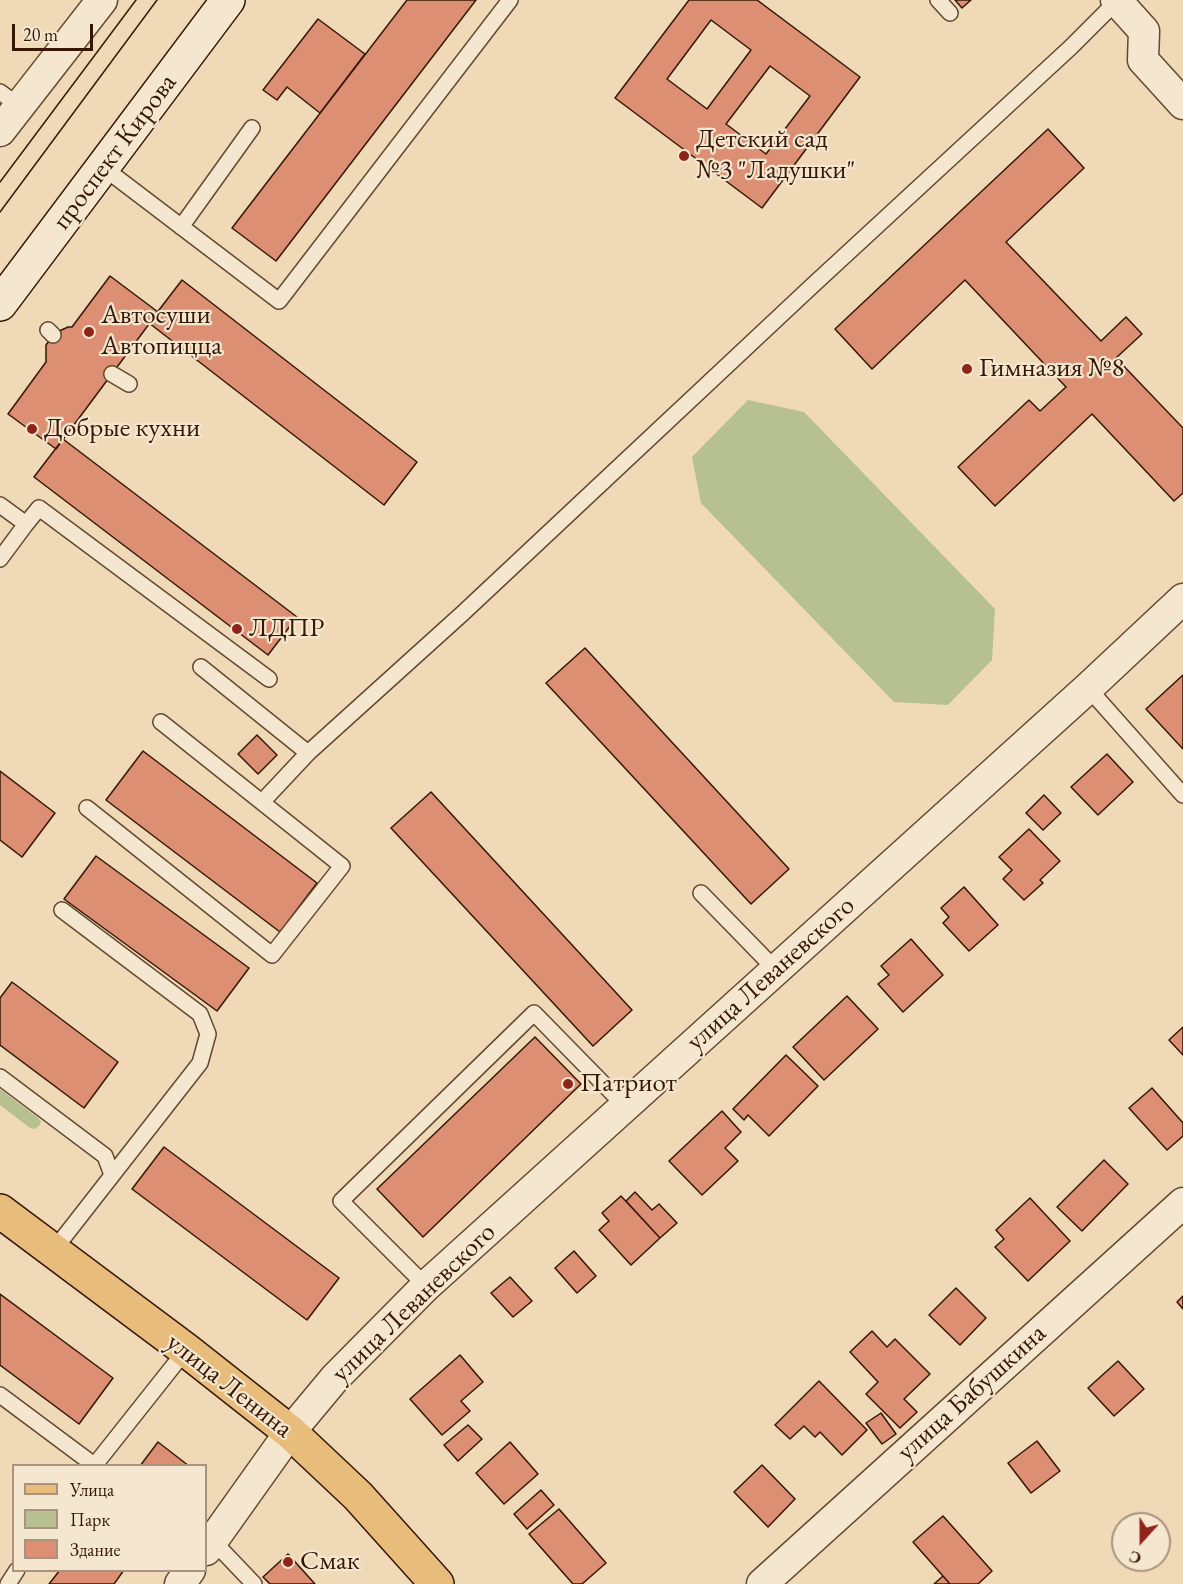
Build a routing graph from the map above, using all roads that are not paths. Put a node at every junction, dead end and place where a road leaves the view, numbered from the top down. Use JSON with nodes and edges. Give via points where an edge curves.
{"nodes":[{"id":1,"x":102,"y":0,"type":"edge"},
{"id":2,"x":228,"y":0,"type":"edge"},
{"id":3,"x":510,"y":0,"type":"edge"},
{"id":4,"x":938,"y":0,"type":"edge"},
{"id":5,"x":1117,"y":1,"type":"edge"},
{"id":6,"x":950,"y":13,"type":"dead end"},
{"id":7,"x":9,"y":99,"type":"edge"},
{"id":8,"x":1183,"y":104,"type":"edge"},
{"id":9,"x":252,"y":128,"type":"dead end"},
{"id":10,"x":0,"y":131,"type":"edge"},
{"id":11,"x":104,"y":168,"type":"junction"},
{"id":12,"x":181,"y":227,"type":"junction"},
{"id":13,"x":0,"y":304,"type":"edge"},
{"id":14,"x":112,"y":374,"type":"dead end"},
{"id":15,"x":129,"y":384,"type":"dead end"},
{"id":16,"x":0,"y":505,"type":"edge"},
{"id":17,"x":26,"y":524,"type":"junction"},
{"id":18,"x":0,"y":559,"type":"edge"},
{"id":19,"x":1183,"y":599,"type":"edge"},
{"id":20,"x":201,"y":667,"type":"dead end"},
{"id":21,"x":269,"y":679,"type":"dead end"},
{"id":22,"x":1088,"y":688,"type":"junction"},
{"id":23,"x":161,"y":722,"type":"dead end"},
{"id":24,"x":308,"y":753,"type":"junction"},
{"id":25,"x":1183,"y":795,"type":"edge"},
{"id":26,"x":262,"y":802,"type":"junction"},
{"id":27,"x":87,"y":808,"type":"dead end"},
{"id":28,"x":701,"y":893,"type":"dead end"},
{"id":29,"x":62,"y":910,"type":"dead end"},
{"id":30,"x":776,"y":970,"type":"junction"},
{"id":31,"x":0,"y":1077,"type":"edge"},
{"id":32,"x":625,"y":1106,"type":"junction"},
{"id":33,"x":112,"y":1175,"type":"junction"},
{"id":34,"x":1183,"y":1203,"type":"edge"},
{"id":35,"x":0,"y":1211,"type":"edge"},
{"id":36,"x":53,"y":1251,"type":"junction"},
{"id":37,"x":426,"y":1286,"type":"junction"},
{"id":38,"x":186,"y":1350,"type":"junction"},
{"id":39,"x":0,"y":1395,"type":"edge"},
{"id":40,"x":290,"y":1432,"type":"junction"},
{"id":41,"x":93,"y":1464,"type":"edge"},
{"id":42,"x":95,"y":1464,"type":"edge"},
{"id":43,"x":209,"y":1545,"type":"edge"},
{"id":44,"x":254,"y":1584,"type":"edge"},
{"id":45,"x":437,"y":1584,"type":"edge"},
{"id":46,"x":762,"y":1584,"type":"edge"}],
"edges":[{"from":1,"to":7,"type":"street"},
{"from":2,"to":11,"type":"main road","name":"проспект Кирова"},
{"from":3,"to":12,"type":"lane","via":[[279,301]]},
{"from":4,"to":6,"type":"lane"},
{"from":5,"to":8,"type":"street","via":[[1144,31],[1143,60]]},
{"from":5,"to":24,"type":"lane"},
{"from":7,"to":10,"type":"street"},
{"from":9,"to":12,"type":"lane"},
{"from":11,"to":12,"type":"lane"},
{"from":11,"to":13,"type":"main road","name":"проспект Кирова"},
{"from":14,"to":15,"type":"lane"},
{"from":16,"to":17,"type":"lane"},
{"from":17,"to":18,"type":"lane"},
{"from":17,"to":21,"type":"lane","via":[[39,507]]},
{"from":19,"to":22,"type":"street","name":"улица Леваневского"},
{"from":20,"to":24,"type":"lane"},
{"from":22,"to":25,"type":"lane"},
{"from":22,"to":30,"type":"street","name":"улица Леваневского"},
{"from":23,"to":26,"type":"lane"},
{"from":24,"to":26,"type":"lane"},
{"from":26,"to":27,"type":"lane","via":[[342,866],[272,955]]},
{"from":28,"to":30,"type":"lane"},
{"from":29,"to":33,"type":"lane","via":[[200,1014],[208,1034],[200,1063]]},
{"from":30,"to":32,"type":"street","name":"улица Леваневского"},
{"from":31,"to":33,"type":"lane","via":[[105,1156]]},
{"from":32,"to":37,"type":"street","name":"улица Леваневского"},
{"from":32,"to":37,"type":"lane","via":[[534,1013],[341,1202]]},
{"from":33,"to":36,"type":"lane"},
{"from":34,"to":46,"type":"street","name":"улица Бабушкина"},
{"from":35,"to":36,"type":"main road","name":"улица Ленина"},
{"from":36,"to":38,"type":"main road","name":"улица Ленина"},
{"from":37,"to":40,"type":"street","name":"улица Леваневского","via":[[335,1378]]},
{"from":38,"to":40,"type":"main road","name":"улица Ленина"},
{"from":38,"to":42,"type":"lane"},
{"from":39,"to":41,"type":"lane"},
{"from":40,"to":43,"type":"street","name":"улица Леваневского"},
{"from":40,"to":45,"type":"main road","name":"улица Ленина","via":[[358,1496]]},
{"from":43,"to":44,"type":"lane"}]}
